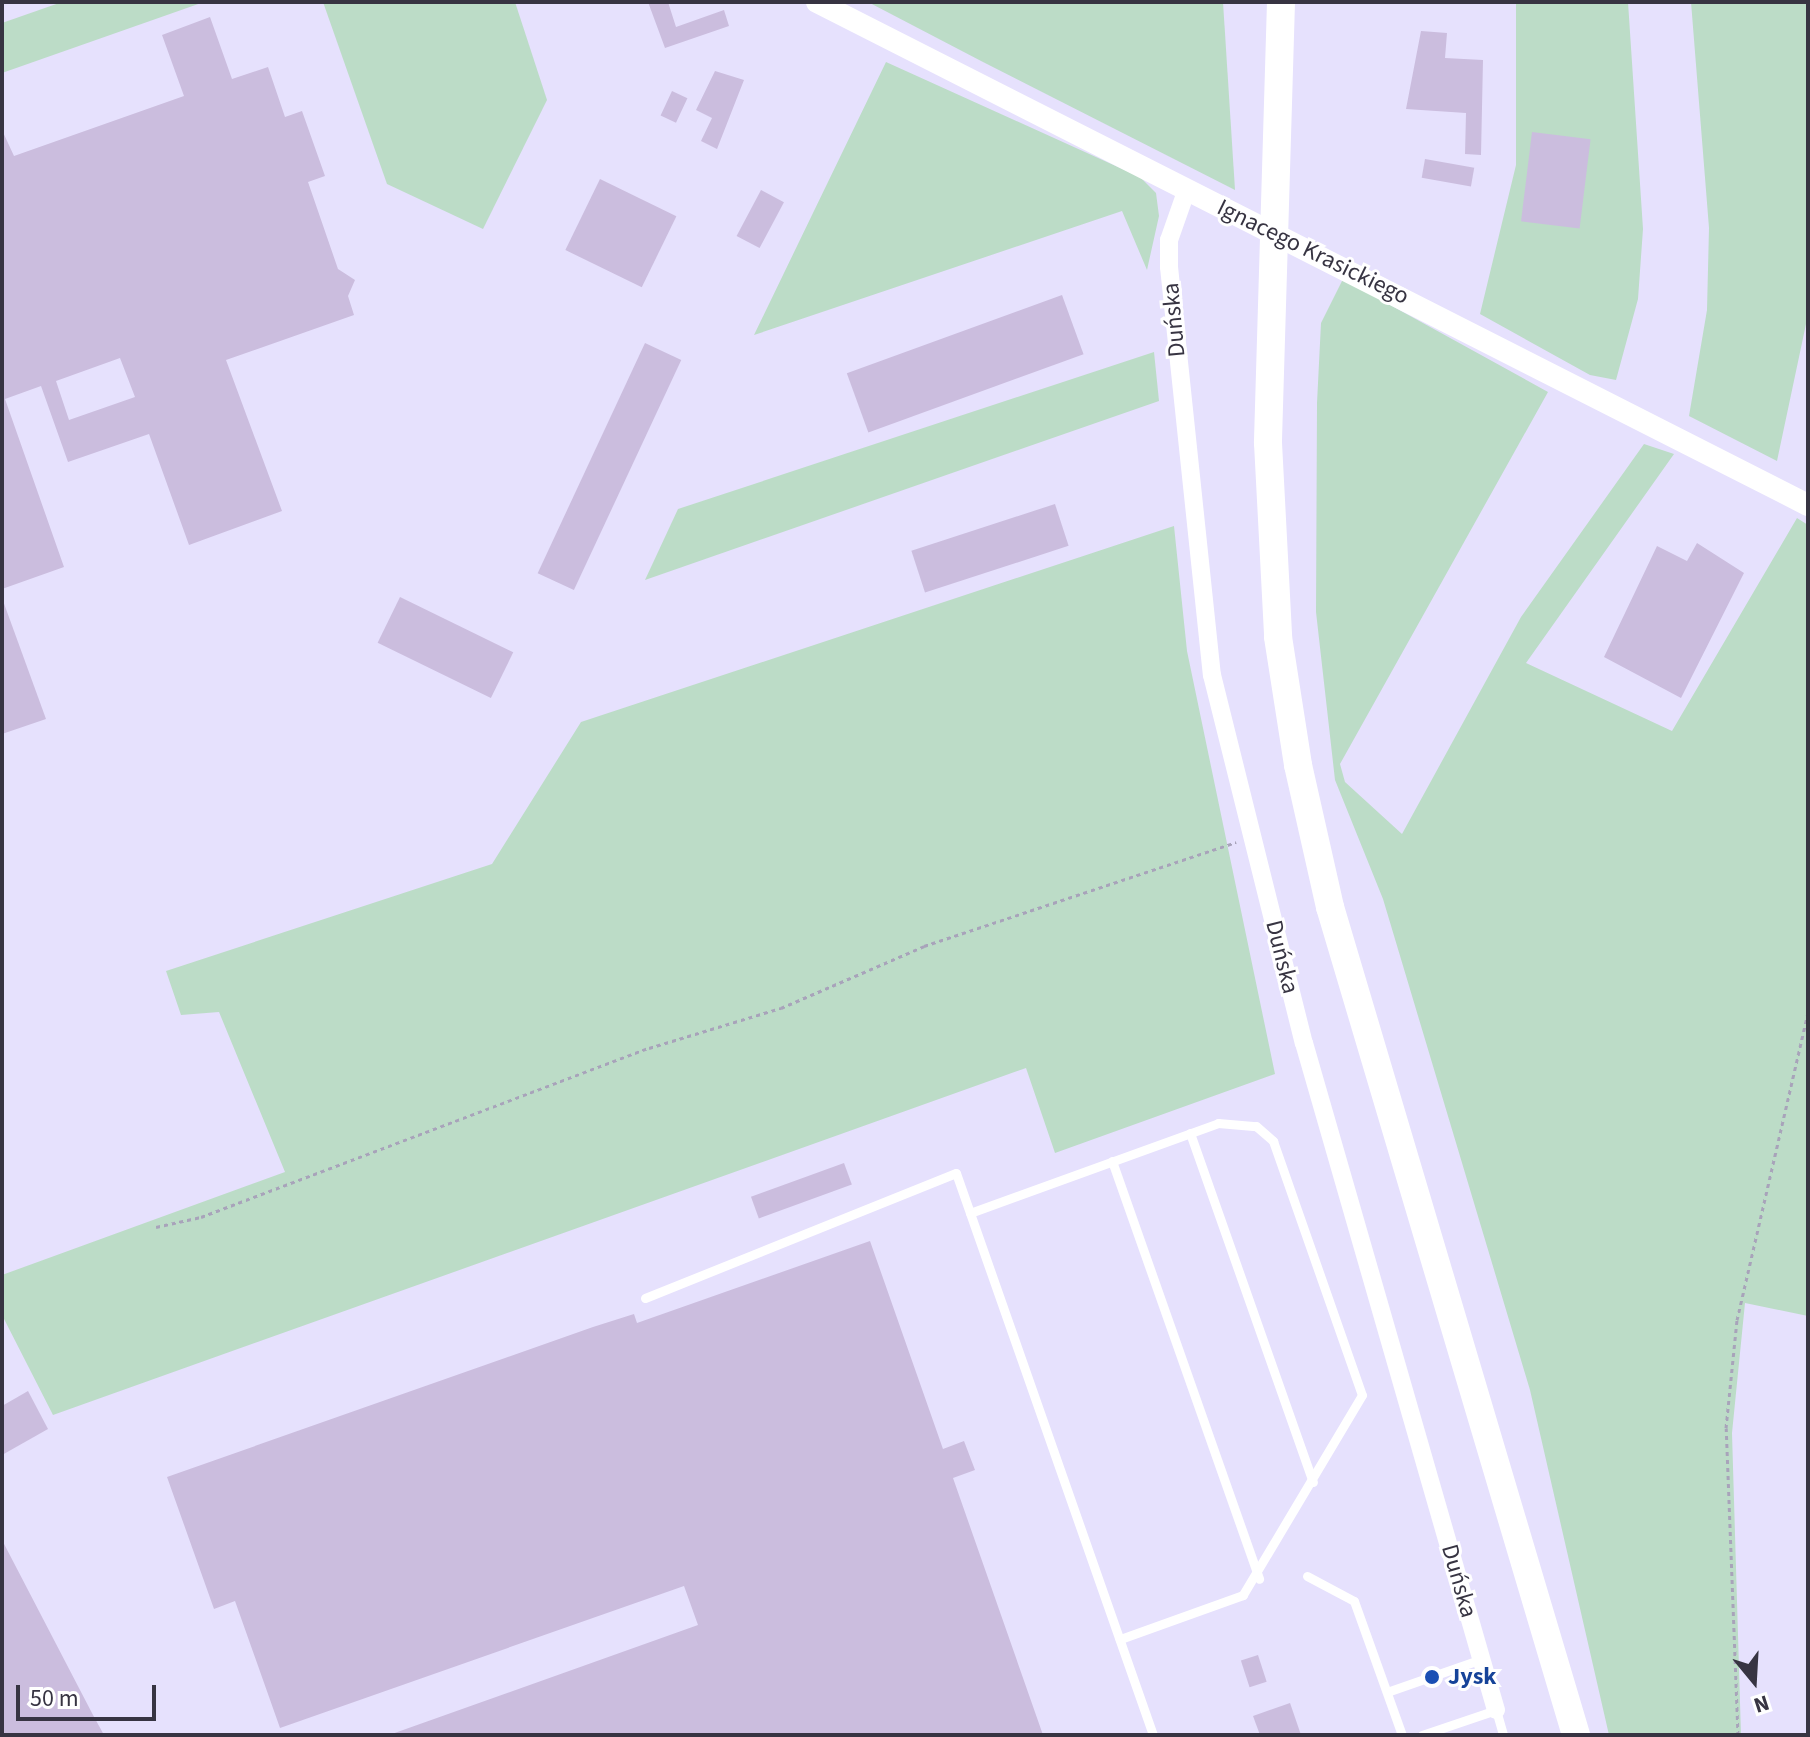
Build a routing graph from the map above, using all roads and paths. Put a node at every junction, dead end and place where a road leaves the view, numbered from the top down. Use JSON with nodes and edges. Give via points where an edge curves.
{"nodes":[{"id":1,"x":817,"y":2,"type":"edge"},
{"id":2,"x":1281,"y":2,"type":"edge"},
{"id":3,"x":1187,"y":189,"type":"junction"},
{"id":4,"x":1808,"y":505,"type":"edge"},
{"id":5,"x":1251,"y":836,"type":"junction"},
{"id":6,"x":1808,"y":1012,"type":"edge"},
{"id":7,"x":1190,"y":1133,"type":"junction"},
{"id":8,"x":1112,"y":1161,"type":"junction"},
{"id":9,"x":970,"y":1213,"type":"junction"},
{"id":10,"x":156,"y":1227,"type":"dead end"},
{"id":11,"x":645,"y":1298,"type":"dead end"},
{"id":12,"x":1313,"y":1482,"type":"junction"},
{"id":13,"x":1307,"y":1576,"type":"dead end"},
{"id":14,"x":1259,"y":1579,"type":"junction"},
{"id":15,"x":1120,"y":1639,"type":"junction"},
{"id":16,"x":1482,"y":1659,"type":"junction"},
{"id":17,"x":1387,"y":1692,"type":"junction"},
{"id":18,"x":1496,"y":1710,"type":"junction"},
{"id":19,"x":1153,"y":1735,"type":"edge"},
{"id":20,"x":1402,"y":1735,"type":"edge"},
{"id":21,"x":1422,"y":1735,"type":"edge"},
{"id":22,"x":1503,"y":1735,"type":"edge"},
{"id":23,"x":1576,"y":1735,"type":"edge"},
{"id":24,"x":1738,"y":1735,"type":"edge"}],
"edges":[{"from":1,"to":3,"type":"street","name":"Ignacego Krasickiego"},
{"from":2,"to":23,"type":"main road","via":[[1271,540],[1298,765],[1330,907]]},
{"from":3,"to":4,"type":"street","name":"Ignacego Krasickiego"},
{"from":3,"to":5,"type":"street","name":"Duńska","via":[[1172,227],[1169,267],[1189,488],[1207,650]]},
{"from":5,"to":10,"type":"path","via":[[924,946],[781,1008],[649,1048],[201,1217]]},
{"from":5,"to":16,"type":"street","name":"Duńska"},
{"from":6,"to":24,"type":"path","via":[[1737,1320],[1726,1428]]},
{"from":7,"to":8,"type":"lane"},
{"from":7,"to":12,"type":"lane"},
{"from":7,"to":12,"type":"lane","via":[[1241,1122],[1273,1141],[1362,1395]]},
{"from":8,"to":9,"type":"lane"},
{"from":8,"to":14,"type":"lane"},
{"from":9,"to":11,"type":"lane","via":[[956,1173]]},
{"from":9,"to":15,"type":"lane"},
{"from":12,"to":14,"type":"lane"},
{"from":13,"to":17,"type":"lane","via":[[1354,1601]]},
{"from":14,"to":15,"type":"lane","via":[[1230,1603]]},
{"from":15,"to":19,"type":"lane"},
{"from":16,"to":17,"type":"lane"},
{"from":16,"to":18,"type":"street","name":"Duńska"},
{"from":17,"to":20,"type":"lane"},
{"from":18,"to":21,"type":"lane"},
{"from":18,"to":22,"type":"lane"}]}
